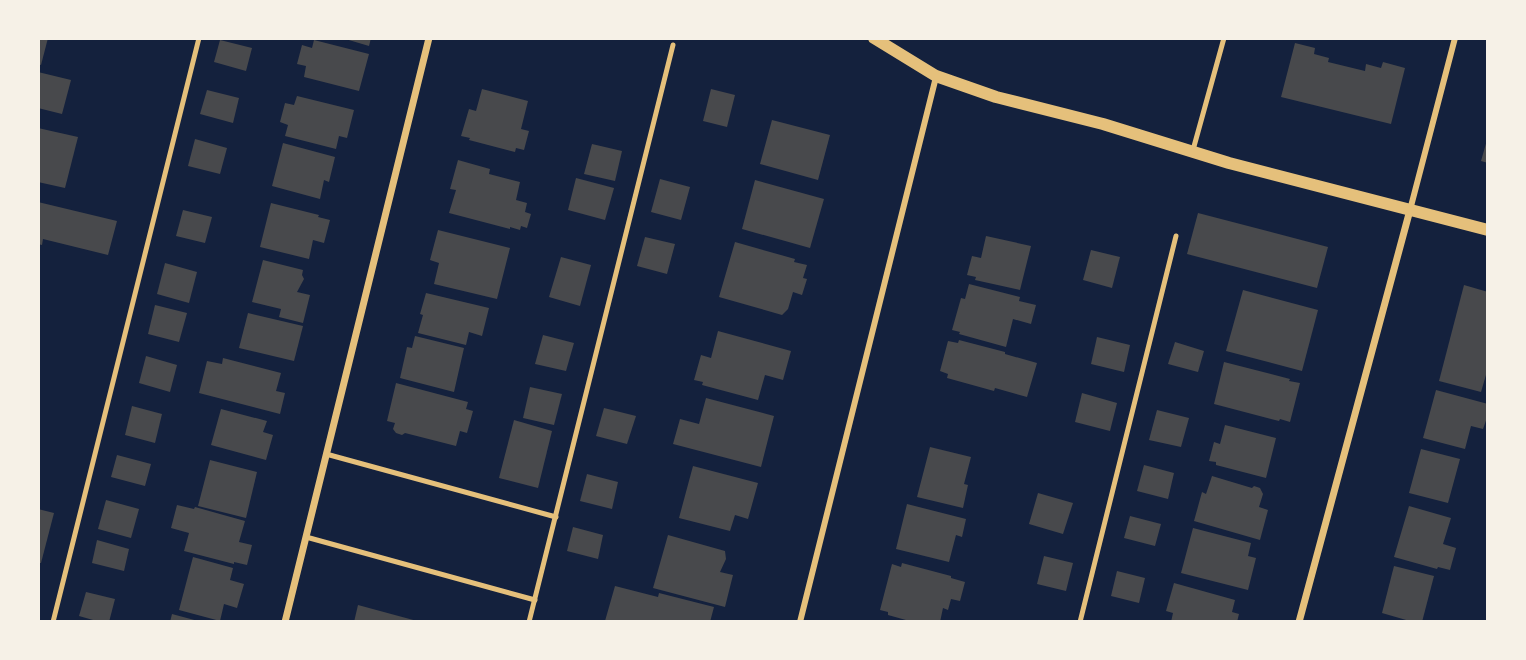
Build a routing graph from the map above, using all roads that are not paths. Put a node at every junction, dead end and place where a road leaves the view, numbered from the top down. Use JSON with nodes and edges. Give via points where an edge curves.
{"nodes":[{"id":1,"x":199,"y":38,"type":"edge"},
{"id":2,"x":429,"y":38,"type":"edge"},
{"id":3,"x":874,"y":38,"type":"edge"},
{"id":4,"x":1224,"y":38,"type":"edge"},
{"id":5,"x":1455,"y":38,"type":"edge"},
{"id":6,"x":673,"y":45,"type":"dead end"},
{"id":7,"x":936,"y":76,"type":"junction"},
{"id":8,"x":1192,"y":152,"type":"junction"},
{"id":9,"x":1410,"y":210,"type":"junction"},
{"id":10,"x":1488,"y":230,"type":"edge"},
{"id":11,"x":1176,"y":236,"type":"dead end"},
{"id":12,"x":326,"y":454,"type":"junction"},
{"id":13,"x":556,"y":517,"type":"junction"},
{"id":14,"x":306,"y":537,"type":"junction"},
{"id":15,"x":535,"y":600,"type":"junction"},
{"id":16,"x":53,"y":621,"type":"edge"},
{"id":17,"x":285,"y":621,"type":"edge"},
{"id":18,"x":530,"y":621,"type":"edge"},
{"id":19,"x":800,"y":621,"type":"edge"},
{"id":20,"x":1080,"y":621,"type":"edge"},
{"id":21,"x":1299,"y":621,"type":"edge"}],
"edges":[{"from":1,"to":16,"type":"lane"},
{"from":2,"to":12,"type":"street"},
{"from":3,"to":7,"type":"street"},
{"from":4,"to":8,"type":"lane"},
{"from":5,"to":9,"type":"street"},
{"from":6,"to":13,"type":"lane"},
{"from":7,"to":8,"type":"street"},
{"from":7,"to":19,"type":"street"},
{"from":8,"to":9,"type":"street"},
{"from":9,"to":10,"type":"street"},
{"from":9,"to":21,"type":"street"},
{"from":11,"to":20,"type":"lane"},
{"from":12,"to":13,"type":"lane"},
{"from":12,"to":14,"type":"street"},
{"from":13,"to":15,"type":"lane"},
{"from":14,"to":15,"type":"lane"},
{"from":14,"to":17,"type":"street"},
{"from":15,"to":18,"type":"lane"}]}
